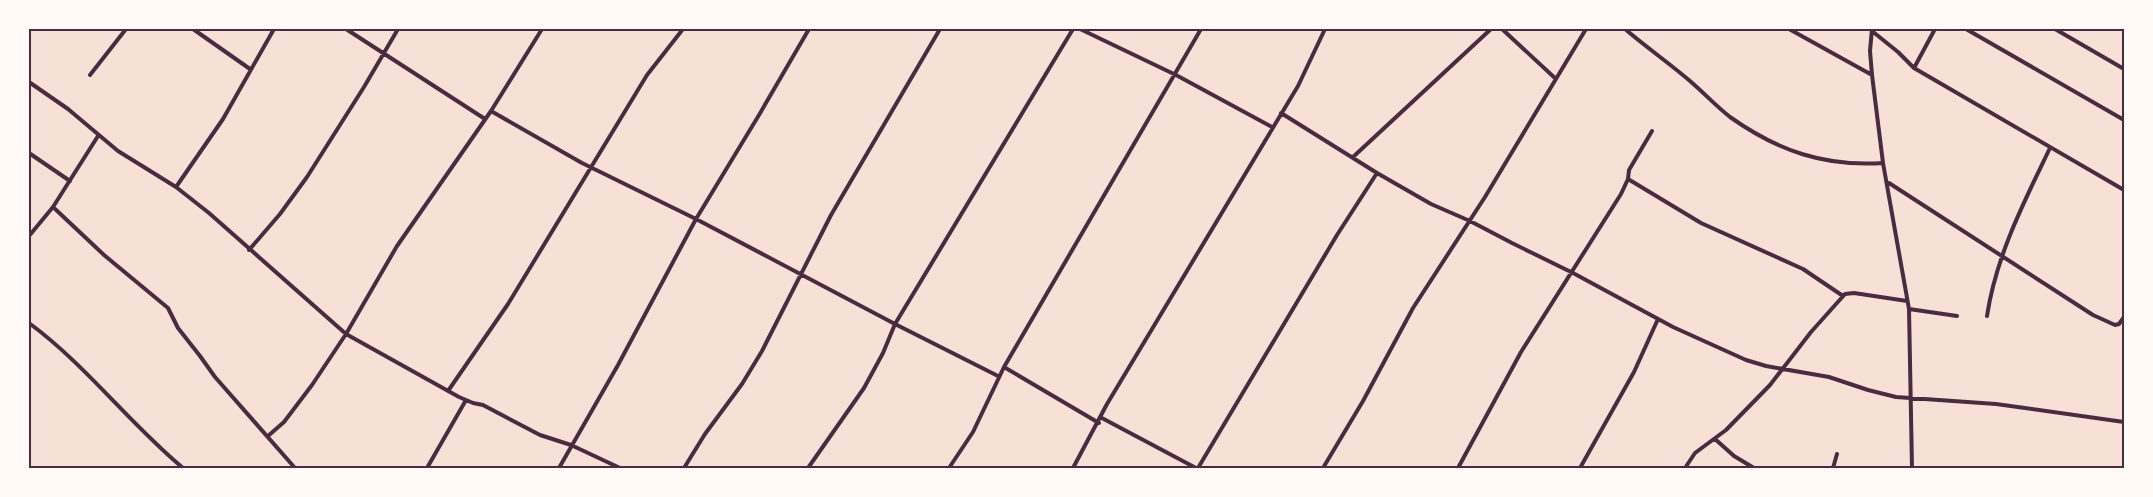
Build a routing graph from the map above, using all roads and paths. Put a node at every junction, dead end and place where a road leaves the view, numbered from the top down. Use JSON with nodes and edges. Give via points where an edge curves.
{"nodes":[{"id":1,"x":126,"y":29,"type":"edge"},
{"id":2,"x":193,"y":29,"type":"edge"},
{"id":3,"x":274,"y":29,"type":"edge"},
{"id":4,"x":346,"y":29,"type":"edge"},
{"id":5,"x":398,"y":29,"type":"edge"},
{"id":6,"x":542,"y":29,"type":"edge"},
{"id":7,"x":682,"y":29,"type":"edge"},
{"id":8,"x":808,"y":29,"type":"edge"},
{"id":9,"x":940,"y":29,"type":"edge"},
{"id":10,"x":1072,"y":29,"type":"edge"},
{"id":11,"x":1080,"y":29,"type":"edge"},
{"id":12,"x":1201,"y":29,"type":"edge"},
{"id":13,"x":1325,"y":29,"type":"edge"},
{"id":14,"x":1491,"y":29,"type":"edge"},
{"id":15,"x":1502,"y":29,"type":"edge"},
{"id":16,"x":1586,"y":29,"type":"edge"},
{"id":17,"x":1625,"y":29,"type":"edge"},
{"id":18,"x":1789,"y":29,"type":"edge"},
{"id":19,"x":1935,"y":29,"type":"edge"},
{"id":20,"x":1966,"y":29,"type":"edge"},
{"id":21,"x":2054,"y":29,"type":"edge"},
{"id":22,"x":1872,"y":30,"type":"edge"},
{"id":23,"x":382,"y":53,"type":"junction"},
{"id":24,"x":1914,"y":68,"type":"junction"},
{"id":25,"x":2124,"y":68,"type":"edge"},
{"id":26,"x":250,"y":69,"type":"junction"},
{"id":27,"x":1176,"y":74,"type":"junction"},
{"id":28,"x":90,"y":75,"type":"dead end"},
{"id":29,"x":1872,"y":75,"type":"junction"},
{"id":30,"x":1556,"y":79,"type":"junction"},
{"id":31,"x":29,"y":82,"type":"edge"},
{"id":32,"x":491,"y":111,"type":"junction"},
{"id":33,"x":1281,"y":113,"type":"junction"},
{"id":34,"x":485,"y":119,"type":"junction"},
{"id":35,"x":2124,"y":120,"type":"edge"},
{"id":36,"x":1272,"y":127,"type":"junction"},
{"id":37,"x":1652,"y":130,"type":"dead end"},
{"id":38,"x":98,"y":136,"type":"junction"},
{"id":39,"x":2050,"y":148,"type":"junction"},
{"id":40,"x":29,"y":153,"type":"edge"},
{"id":41,"x":1353,"y":157,"type":"junction"},
{"id":42,"x":1883,"y":163,"type":"junction"},
{"id":43,"x":592,"y":167,"type":"junction"},
{"id":44,"x":1377,"y":173,"type":"junction"},
{"id":45,"x":1628,"y":180,"type":"junction"},
{"id":46,"x":70,"y":181,"type":"junction"},
{"id":47,"x":1888,"y":183,"type":"junction"},
{"id":48,"x":176,"y":187,"type":"junction"},
{"id":49,"x":2124,"y":190,"type":"edge"},
{"id":50,"x":53,"y":207,"type":"junction"},
{"id":51,"x":696,"y":220,"type":"junction"},
{"id":52,"x":1470,"y":221,"type":"junction"},
{"id":53,"x":29,"y":236,"type":"edge"},
{"id":54,"x":249,"y":250,"type":"junction"},
{"id":55,"x":2002,"y":254,"type":"junction"},
{"id":56,"x":1573,"y":273,"type":"junction"},
{"id":57,"x":801,"y":275,"type":"junction"},
{"id":58,"x":1843,"y":296,"type":"junction"},
{"id":59,"x":1907,"y":302,"type":"junction"},
{"id":60,"x":1909,"y":309,"type":"junction"},
{"id":61,"x":1957,"y":316,"type":"dead end"},
{"id":62,"x":1987,"y":316,"type":"dead end"},
{"id":63,"x":2124,"y":317,"type":"edge"},
{"id":64,"x":1658,"y":319,"type":"junction"},
{"id":65,"x":29,"y":323,"type":"edge"},
{"id":66,"x":895,"y":324,"type":"junction"},
{"id":67,"x":346,"y":334,"type":"junction"},
{"id":68,"x":1004,"y":367,"type":"junction"},
{"id":69,"x":1784,"y":368,"type":"junction"},
{"id":70,"x":998,"y":376,"type":"junction"},
{"id":71,"x":448,"y":391,"type":"junction"},
{"id":72,"x":1912,"y":398,"type":"junction"},
{"id":73,"x":466,"y":400,"type":"junction"},
{"id":74,"x":1100,"y":417,"type":"junction"},
{"id":75,"x":2124,"y":422,"type":"edge"},
{"id":76,"x":1099,"y":423,"type":"junction"},
{"id":77,"x":268,"y":436,"type":"junction"},
{"id":78,"x":1715,"y":438,"type":"junction"},
{"id":79,"x":571,"y":445,"type":"junction"},
{"id":80,"x":1837,"y":454,"type":"dead end"},
{"id":81,"x":183,"y":468,"type":"edge"},
{"id":82,"x":296,"y":468,"type":"edge"},
{"id":83,"x":427,"y":468,"type":"edge"},
{"id":84,"x":559,"y":468,"type":"edge"},
{"id":85,"x":620,"y":468,"type":"edge"},
{"id":86,"x":684,"y":468,"type":"edge"},
{"id":87,"x":808,"y":468,"type":"edge"},
{"id":88,"x":949,"y":468,"type":"edge"},
{"id":89,"x":1073,"y":468,"type":"edge"},
{"id":90,"x":1198,"y":468,"type":"edge"},
{"id":91,"x":1323,"y":468,"type":"edge"},
{"id":92,"x":1458,"y":468,"type":"edge"},
{"id":93,"x":1580,"y":468,"type":"edge"},
{"id":94,"x":1685,"y":468,"type":"edge"},
{"id":95,"x":1754,"y":468,"type":"edge"},
{"id":96,"x":1833,"y":468,"type":"edge"},
{"id":97,"x":1912,"y":468,"type":"edge"}],
"edges":[{"from":1,"to":28,"type":"street"},
{"from":2,"to":26,"type":"street"},
{"from":3,"to":26,"type":"street"},
{"from":4,"to":23,"type":"street"},
{"from":5,"to":23,"type":"street"},
{"from":6,"to":32,"type":"street"},
{"from":7,"to":43,"type":"street","via":[[647,75]]},
{"from":8,"to":51,"type":"street"},
{"from":9,"to":57,"type":"street","via":[[832,215]]},
{"from":10,"to":66,"type":"street"},
{"from":11,"to":27,"type":"street"},
{"from":12,"to":27,"type":"street"},
{"from":13,"to":33,"type":"street","via":[[1305,73]]},
{"from":14,"to":41,"type":"street"},
{"from":15,"to":30,"type":"street"},
{"from":16,"to":30,"type":"street"},
{"from":17,"to":42,"type":"street","via":[[1730,116],[1762,136],[1825,161]]},
{"from":18,"to":29,"type":"street"},
{"from":19,"to":24,"type":"street"},
{"from":20,"to":35,"type":"street"},
{"from":21,"to":25,"type":"street"},
{"from":22,"to":24,"type":"street"},
{"from":22,"to":29,"type":"street"},
{"from":23,"to":34,"type":"street"},
{"from":23,"to":54,"type":"street","via":[[303,184]]},
{"from":24,"to":39,"type":"street"},
{"from":26,"to":48,"type":"street","via":[[223,119]]},
{"from":27,"to":36,"type":"street"},
{"from":27,"to":68,"type":"street"},
{"from":29,"to":42,"type":"street"},
{"from":30,"to":52,"type":"street"},
{"from":31,"to":38,"type":"street","via":[[68,109]]},
{"from":32,"to":34,"type":"street"},
{"from":32,"to":43,"type":"street"},
{"from":33,"to":36,"type":"street"},
{"from":33,"to":41,"type":"street"},
{"from":34,"to":67,"type":"street","via":[[397,246]]},
{"from":36,"to":74,"type":"street"},
{"from":37,"to":45,"type":"street","via":[[1630,170]]},
{"from":38,"to":46,"type":"street"},
{"from":38,"to":48,"type":"street"},
{"from":39,"to":49,"type":"street"},
{"from":39,"to":55,"type":"street"},
{"from":40,"to":46,"type":"street"},
{"from":41,"to":44,"type":"street"},
{"from":42,"to":47,"type":"street"},
{"from":43,"to":51,"type":"street"},
{"from":43,"to":71,"type":"street","via":[[508,304]]},
{"from":44,"to":52,"type":"street","via":[[1431,204]]},
{"from":44,"to":90,"type":"street"},
{"from":45,"to":56,"type":"street"},
{"from":45,"to":58,"type":"street","via":[[1702,223],[1803,268]]},
{"from":46,"to":50,"type":"street"},
{"from":47,"to":55,"type":"street"},
{"from":47,"to":59,"type":"street"},
{"from":48,"to":54,"type":"street"},
{"from":50,"to":53,"type":"street"},
{"from":50,"to":77,"type":"street","via":[[131,279],[166,306],[178,328],[215,376]]},
{"from":51,"to":57,"type":"street"},
{"from":51,"to":79,"type":"street"},
{"from":52,"to":56,"type":"street"},
{"from":52,"to":91,"type":"street","via":[[1413,308]]},
{"from":54,"to":67,"type":"street"},
{"from":55,"to":62,"type":"street","via":[[1991,287]]},
{"from":55,"to":63,"type":"street","via":[[2102,319],[2115,325]]},
{"from":56,"to":64,"type":"street"},
{"from":56,"to":92,"type":"street","via":[[1511,369]]},
{"from":57,"to":66,"type":"street"},
{"from":57,"to":86,"type":"street","via":[[742,384],[716,417]]},
{"from":58,"to":59,"type":"street","via":[[1850,293]]},
{"from":58,"to":69,"type":"street"},
{"from":59,"to":60,"type":"street"},
{"from":60,"to":61,"type":"street"},
{"from":60,"to":72,"type":"street"},
{"from":64,"to":69,"type":"street","via":[[1746,360]]},
{"from":64,"to":93,"type":"street","via":[[1634,372]]},
{"from":65,"to":81,"type":"street","via":[[79,364],[154,444]]},
{"from":66,"to":70,"type":"street"},
{"from":66,"to":87,"type":"street","via":[[864,388]]},
{"from":67,"to":71,"type":"street"},
{"from":67,"to":77,"type":"street","via":[[284,422]]},
{"from":68,"to":70,"type":"street"},
{"from":68,"to":76,"type":"street"},
{"from":69,"to":72,"type":"street"},
{"from":69,"to":78,"type":"street","via":[[1756,401]]},
{"from":70,"to":88,"type":"street","via":[[973,432]]},
{"from":71,"to":73,"type":"street"},
{"from":72,"to":75,"type":"street","via":[[1996,404]]},
{"from":72,"to":97,"type":"street"},
{"from":73,"to":79,"type":"street","via":[[483,405],[540,435]]},
{"from":73,"to":83,"type":"street"},
{"from":74,"to":76,"type":"street"},
{"from":74,"to":90,"type":"street"},
{"from":76,"to":89,"type":"street"},
{"from":77,"to":82,"type":"street"},
{"from":78,"to":94,"type":"street","via":[[1694,453]]},
{"from":78,"to":95,"type":"street","via":[[1734,456]]},
{"from":79,"to":84,"type":"street"},
{"from":79,"to":85,"type":"street"},
{"from":80,"to":96,"type":"street"}]}
